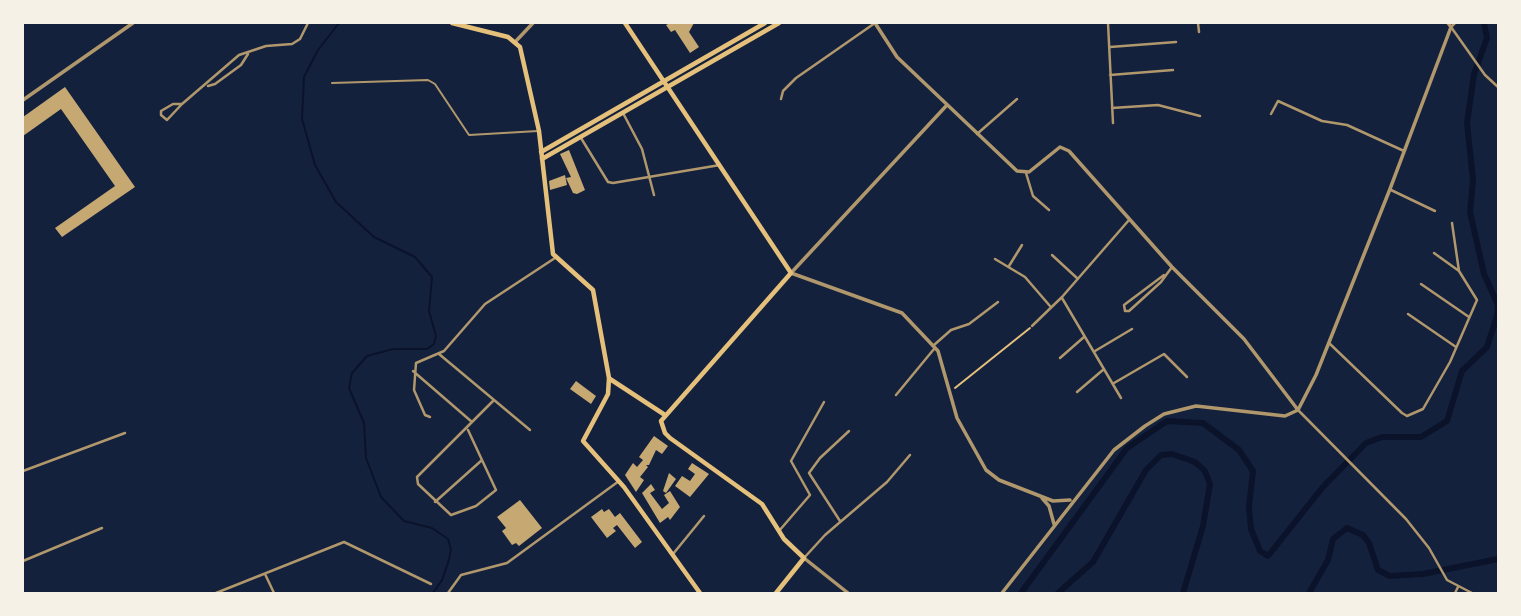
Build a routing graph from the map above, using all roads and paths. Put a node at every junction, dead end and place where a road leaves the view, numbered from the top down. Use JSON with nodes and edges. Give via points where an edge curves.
{"nodes":[{"id":1,"x":133,"y":23,"type":"edge"},
{"id":2,"x":308,"y":23,"type":"edge"},
{"id":3,"x":452,"y":23,"type":"edge"},
{"id":4,"x":533,"y":23,"type":"edge"},
{"id":5,"x":625,"y":23,"type":"edge"},
{"id":6,"x":765,"y":23,"type":"edge"},
{"id":7,"x":779,"y":23,"type":"edge"},
{"id":8,"x":875,"y":23,"type":"edge"},
{"id":9,"x":1108,"y":23,"type":"edge"},
{"id":10,"x":1198,"y":23,"type":"edge"},
{"id":11,"x":1455,"y":23,"type":"edge"},
{"id":12,"x":1450,"y":25,"type":"edge"},
{"id":13,"x":1199,"y":32,"type":"dead end"},
{"id":14,"x":516,"y":41,"type":"junction"},
{"id":15,"x":1176,"y":42,"type":"dead end"},
{"id":16,"x":1109,"y":48,"type":"junction"},
{"id":17,"x":248,"y":54,"type":"junction"},
{"id":18,"x":1173,"y":70,"type":"dead end"},
{"id":19,"x":1111,"y":75,"type":"junction"},
{"id":20,"x":664,"y":82,"type":"junction"},
{"id":21,"x":332,"y":83,"type":"dead end"},
{"id":22,"x":206,"y":86,"type":"junction"},
{"id":23,"x":668,"y":87,"type":"junction"},
{"id":24,"x":1498,"y":87,"type":"edge"},
{"id":25,"x":781,"y":99,"type":"dead end"},
{"id":26,"x":1017,"y":99,"type":"dead end"},
{"id":27,"x":23,"y":100,"type":"edge"},
{"id":28,"x":182,"y":104,"type":"junction"},
{"id":29,"x":947,"y":105,"type":"junction"},
{"id":30,"x":1112,"y":108,"type":"junction"},
{"id":31,"x":623,"y":113,"type":"junction"},
{"id":32,"x":1271,"y":114,"type":"dead end"},
{"id":33,"x":1200,"y":116,"type":"dead end"},
{"id":34,"x":1113,"y":123,"type":"dead end"},
{"id":35,"x":539,"y":131,"type":"junction"},
{"id":36,"x":977,"y":134,"type":"junction"},
{"id":37,"x":581,"y":138,"type":"junction"},
{"id":38,"x":1404,"y":151,"type":"junction"},
{"id":39,"x":541,"y":152,"type":"junction"},
{"id":40,"x":542,"y":159,"type":"junction"},
{"id":41,"x":720,"y":165,"type":"junction"},
{"id":42,"x":1026,"y":173,"type":"junction"},
{"id":43,"x":650,"y":178,"type":"junction"},
{"id":44,"x":1390,"y":189,"type":"junction"},
{"id":45,"x":654,"y":195,"type":"dead end"},
{"id":46,"x":1049,"y":210,"type":"dead end"},
{"id":47,"x":1435,"y":211,"type":"dead end"},
{"id":48,"x":1130,"y":219,"type":"junction"},
{"id":49,"x":1452,"y":223,"type":"dead end"},
{"id":50,"x":1022,"y":245,"type":"dead end"},
{"id":51,"x":1434,"y":253,"type":"dead end"},
{"id":52,"x":1052,"y":255,"type":"dead end"},
{"id":53,"x":555,"y":258,"type":"junction"},
{"id":54,"x":995,"y":259,"type":"dead end"},
{"id":55,"x":1008,"y":267,"type":"junction"},
{"id":56,"x":1172,"y":267,"type":"junction"},
{"id":57,"x":1459,"y":271,"type":"junction"},
{"id":58,"x":791,"y":273,"type":"junction"},
{"id":59,"x":1164,"y":275,"type":"junction"},
{"id":60,"x":1078,"y":279,"type":"junction"},
{"id":61,"x":1421,"y":284,"type":"dead end"},
{"id":62,"x":1062,"y":297,"type":"junction"},
{"id":63,"x":998,"y":302,"type":"dead end"},
{"id":64,"x":1051,"y":307,"type":"junction"},
{"id":65,"x":1408,"y":314,"type":"dead end"},
{"id":66,"x":1469,"y":317,"type":"junction"},
{"id":67,"x":1032,"y":326,"type":"joint"},
{"id":68,"x":1132,"y":329,"type":"dead end"},
{"id":69,"x":1085,"y":336,"type":"junction"},
{"id":70,"x":1329,"y":343,"type":"junction"},
{"id":71,"x":935,"y":346,"type":"junction"},
{"id":72,"x":1456,"y":347,"type":"junction"},
{"id":73,"x":1094,"y":352,"type":"junction"},
{"id":74,"x":439,"y":355,"type":"junction"},
{"id":75,"x":1060,"y":358,"type":"dead end"},
{"id":76,"x":1104,"y":369,"type":"junction"},
{"id":77,"x":414,"y":371,"type":"junction"},
{"id":78,"x":1187,"y":377,"type":"dead end"},
{"id":79,"x":609,"y":378,"type":"junction"},
{"id":80,"x":1113,"y":384,"type":"junction"},
{"id":81,"x":951,"y":391,"type":"junction"},
{"id":82,"x":1077,"y":392,"type":"dead end"},
{"id":83,"x":896,"y":395,"type":"dead end"},
{"id":84,"x":1121,"y":398,"type":"dead end"},
{"id":85,"x":494,"y":400,"type":"junction"},
{"id":86,"x":824,"y":402,"type":"dead end"},
{"id":87,"x":1298,"y":410,"type":"junction"},
{"id":88,"x":665,"y":415,"type":"junction"},
{"id":89,"x":430,"y":417,"type":"dead end"},
{"id":90,"x":472,"y":422,"type":"junction"},
{"id":91,"x":468,"y":430,"type":"junction"},
{"id":92,"x":530,"y":430,"type":"dead end"},
{"id":93,"x":849,"y":432,"type":"dead end"},
{"id":94,"x":125,"y":433,"type":"dead end"},
{"id":95,"x":910,"y":455,"type":"dead end"},
{"id":96,"x":482,"y":460,"type":"junction"},
{"id":97,"x":23,"y":471,"type":"edge"},
{"id":98,"x":619,"y":481,"type":"junction"},
{"id":99,"x":1039,"y":495,"type":"junction"},
{"id":100,"x":1072,"y":500,"type":"junction"},
{"id":101,"x":435,"y":502,"type":"junction"},
{"id":102,"x":704,"y":516,"type":"dead end"},
{"id":103,"x":840,"y":522,"type":"junction"},
{"id":104,"x":1054,"y":524,"type":"junction"},
{"id":105,"x":102,"y":528,"type":"dead end"},
{"id":106,"x":779,"y":531,"type":"junction"},
{"id":107,"x":673,"y":554,"type":"junction"},
{"id":108,"x":804,"y":558,"type":"junction"},
{"id":109,"x":23,"y":561,"type":"edge"},
{"id":110,"x":265,"y":574,"type":"junction"},
{"id":111,"x":431,"y":584,"type":"dead end"},
{"id":112,"x":1458,"y":587,"type":"junction"},
{"id":113,"x":449,"y":592,"type":"edge"},
{"id":114,"x":216,"y":593,"type":"edge"},
{"id":115,"x":274,"y":593,"type":"edge"},
{"id":116,"x":700,"y":593,"type":"edge"},
{"id":117,"x":776,"y":593,"type":"edge"},
{"id":118,"x":848,"y":593,"type":"edge"},
{"id":119,"x":1002,"y":593,"type":"edge"},
{"id":120,"x":1455,"y":593,"type":"edge"},
{"id":121,"x":1472,"y":593,"type":"edge"}],
"edges":[{"from":1,"to":27,"type":"street"},
{"from":2,"to":17,"type":"street","via":[[292,44],[266,46]]},
{"from":3,"to":14,"type":"main road"},
{"from":4,"to":14,"type":"street"},
{"from":5,"to":20,"type":"main road"},
{"from":6,"to":20,"type":"main road"},
{"from":7,"to":23,"type":"main road"},
{"from":8,"to":25,"type":"street","via":[[796,78]]},
{"from":8,"to":29,"type":"street","via":[[892,52]]},
{"from":9,"to":16,"type":"street"},
{"from":10,"to":13,"type":"street"},
{"from":11,"to":12,"type":"street"},
{"from":12,"to":24,"type":"street"},
{"from":12,"to":38,"type":"street"},
{"from":14,"to":35,"type":"main road","via":[[527,67]]},
{"from":15,"to":16,"type":"street"},
{"from":16,"to":19,"type":"street"},
{"from":17,"to":22,"type":"street","via":[[239,55]]},
{"from":17,"to":22,"type":"street","via":[[241,65]]},
{"from":18,"to":19,"type":"street"},
{"from":19,"to":30,"type":"street"},
{"from":20,"to":23,"type":"main road"},
{"from":20,"to":39,"type":"main road"},
{"from":21,"to":35,"type":"lane","via":[[428,80],[469,135]]},
{"from":22,"to":28,"type":"street"},
{"from":23,"to":31,"type":"main road"},
{"from":23,"to":41,"type":"main road"},
{"from":26,"to":36,"type":"street"},
{"from":28,"to":28,"type":"street","via":[[173,104],[161,115],[167,120]]},
{"from":29,"to":36,"type":"street"},
{"from":29,"to":58,"type":"street"},
{"from":30,"to":33,"type":"street","via":[[1158,105]]},
{"from":30,"to":34,"type":"street"},
{"from":31,"to":37,"type":"main road"},
{"from":31,"to":43,"type":"street","via":[[642,149]]},
{"from":32,"to":38,"type":"street","via":[[1279,101]]},
{"from":35,"to":39,"type":"main road"},
{"from":36,"to":42,"type":"street","via":[[1012,167]]},
{"from":37,"to":40,"type":"main road"},
{"from":37,"to":43,"type":"street","via":[[608,182]]},
{"from":38,"to":44,"type":"street"},
{"from":39,"to":40,"type":"main road"},
{"from":40,"to":53,"type":"main road"},
{"from":41,"to":43,"type":"street"},
{"from":41,"to":58,"type":"main road"},
{"from":42,"to":46,"type":"street","via":[[1033,196]]},
{"from":42,"to":48,"type":"street","via":[[1056,148],[1064,148]]},
{"from":43,"to":45,"type":"street"},
{"from":44,"to":47,"type":"street"},
{"from":44,"to":70,"type":"street"},
{"from":48,"to":56,"type":"street"},
{"from":48,"to":60,"type":"street"},
{"from":49,"to":57,"type":"street"},
{"from":50,"to":55,"type":"street"},
{"from":51,"to":57,"type":"street"},
{"from":52,"to":60,"type":"street"},
{"from":53,"to":74,"type":"street","via":[[485,304]]},
{"from":53,"to":79,"type":"main road","via":[[593,290]]},
{"from":54,"to":55,"type":"street"},
{"from":55,"to":64,"type":"street","via":[[1025,277]]},
{"from":56,"to":59,"type":"street"},
{"from":56,"to":87,"type":"street","via":[[1244,339]]},
{"from":57,"to":66,"type":"street","via":[[1477,300]]},
{"from":58,"to":71,"type":"street","via":[[896,309]]},
{"from":58,"to":88,"type":"main road"},
{"from":59,"to":59,"type":"street","via":[[1161,282],[1125,311],[1124,305]]},
{"from":60,"to":62,"type":"street"},
{"from":61,"to":66,"type":"street"},
{"from":62,"to":64,"type":"street"},
{"from":62,"to":69,"type":"street"},
{"from":63,"to":71,"type":"street","via":[[969,324],[951,330]]},
{"from":64,"to":67,"type":"street"},
{"from":65,"to":72,"type":"street"},
{"from":66,"to":72,"type":"street"},
{"from":67,"to":81,"type":"path"},
{"from":68,"to":73,"type":"street"},
{"from":69,"to":73,"type":"street"},
{"from":69,"to":75,"type":"street"},
{"from":70,"to":72,"type":"street","via":[[1408,416],[1423,409]]},
{"from":70,"to":87,"type":"street"},
{"from":71,"to":81,"type":"street"},
{"from":71,"to":83,"type":"street"},
{"from":73,"to":76,"type":"street"},
{"from":74,"to":77,"type":"street","via":[[416,363]]},
{"from":74,"to":85,"type":"street"},
{"from":76,"to":80,"type":"street"},
{"from":76,"to":82,"type":"street"},
{"from":77,"to":89,"type":"street","via":[[414,390]]},
{"from":77,"to":90,"type":"street"},
{"from":78,"to":80,"type":"street","via":[[1164,354]]},
{"from":79,"to":88,"type":"main road"},
{"from":79,"to":98,"type":"main road","via":[[608,394],[583,438]]},
{"from":80,"to":84,"type":"street"},
{"from":81,"to":99,"type":"street","via":[[957,418],[986,470]]},
{"from":85,"to":90,"type":"street"},
{"from":85,"to":92,"type":"street"},
{"from":86,"to":106,"type":"street","via":[[791,461],[810,495]]},
{"from":87,"to":100,"type":"street","via":[[1285,416],[1196,406],[1164,414],[1114,450]]},
{"from":87,"to":112,"type":"street","via":[[1406,519],[1447,580]]},
{"from":88,"to":106,"type":"main road","via":[[661,421],[665,433],[755,497]]},
{"from":90,"to":91,"type":"street"},
{"from":91,"to":96,"type":"street"},
{"from":91,"to":101,"type":"street","via":[[419,474],[417,481]]},
{"from":93,"to":103,"type":"street","via":[[809,473]]},
{"from":94,"to":97,"type":"street"},
{"from":95,"to":103,"type":"street"},
{"from":96,"to":101,"type":"street"},
{"from":96,"to":101,"type":"street","via":[[495,493],[454,515]]},
{"from":98,"to":107,"type":"main road"},
{"from":98,"to":113,"type":"street","via":[[507,563],[461,575]]},
{"from":99,"to":100,"type":"street","via":[[1060,502]]},
{"from":99,"to":104,"type":"street","via":[[1049,506]]},
{"from":100,"to":104,"type":"street"},
{"from":102,"to":107,"type":"street"},
{"from":103,"to":108,"type":"street"},
{"from":104,"to":119,"type":"street"},
{"from":105,"to":109,"type":"street"},
{"from":106,"to":108,"type":"main road"},
{"from":107,"to":116,"type":"main road"},
{"from":108,"to":117,"type":"main road"},
{"from":108,"to":118,"type":"street"},
{"from":110,"to":111,"type":"street","via":[[344,542]]},
{"from":110,"to":114,"type":"street"},
{"from":110,"to":115,"type":"street"},
{"from":112,"to":120,"type":"street"},
{"from":112,"to":121,"type":"street"}]}
